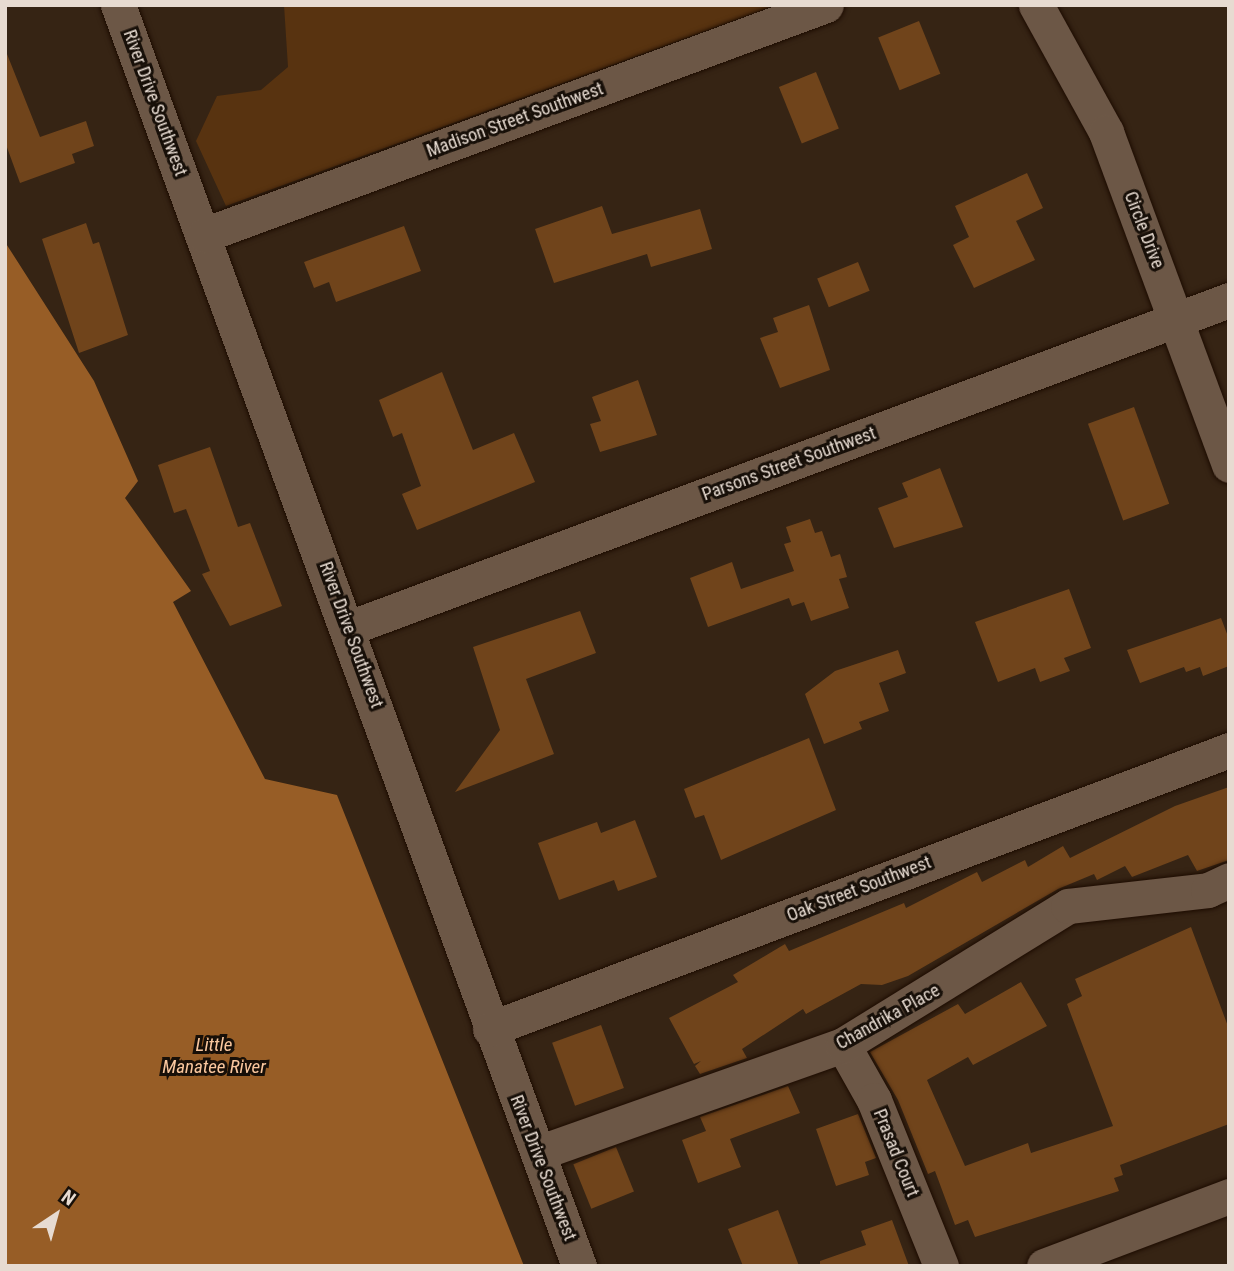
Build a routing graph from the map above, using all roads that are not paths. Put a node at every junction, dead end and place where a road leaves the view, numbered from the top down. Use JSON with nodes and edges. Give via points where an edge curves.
{"nodes":[{"id":1,"x":118,"y":5,"type":"edge"},
{"id":2,"x":826,"y":5,"type":"edge"},
{"id":3,"x":1036,"y":5,"type":"edge"},
{"id":4,"x":204,"y":234,"type":"junction"},
{"id":5,"x":1229,"y":300,"type":"edge"},
{"id":6,"x":1178,"y":319,"type":"junction"},
{"id":7,"x":1229,"y":465,"type":"edge"},
{"id":8,"x":349,"y":628,"type":"junction"},
{"id":9,"x":1229,"y":750,"type":"edge"},
{"id":10,"x":1229,"y":880,"type":"edge"},
{"id":11,"x":490,"y":1029,"type":"junction"},
{"id":12,"x":843,"y":1045,"type":"junction"},
{"id":13,"x":538,"y":1153,"type":"junction"},
{"id":14,"x":1229,"y":1196,"type":"edge"},
{"id":15,"x":579,"y":1266,"type":"edge"},
{"id":16,"x":941,"y":1266,"type":"edge"},
{"id":17,"x":1044,"y":1266,"type":"edge"}],
"edges":[{"from":1,"to":4,"type":"street","name":"River Drive Southwest"},
{"from":2,"to":4,"type":"street","name":"Madison Street Southwest"},
{"from":3,"to":6,"type":"street","name":"Circle Drive","via":[[1106,132]]},
{"from":4,"to":8,"type":"street","name":"River Drive Southwest"},
{"from":5,"to":6,"type":"street","name":"Parsons Street Southwest"},
{"from":6,"to":7,"type":"street","name":"Circle Drive"},
{"from":6,"to":8,"type":"street","name":"Parsons Street Southwest"},
{"from":8,"to":11,"type":"street","name":"River Drive Southwest"},
{"from":9,"to":11,"type":"street","name":"Oak Street Southwest"},
{"from":10,"to":12,"type":"street","name":"Chandrika Place","via":[[1208,890],[1068,906]]},
{"from":11,"to":13,"type":"street","name":"River Drive Southwest"},
{"from":12,"to":13,"type":"street","name":"Chandrika Place"},
{"from":12,"to":16,"type":"street","name":"Prasad Court","via":[[874,1100]]},
{"from":13,"to":15,"type":"street","name":"River Drive Southwest"},
{"from":14,"to":17,"type":"street"}]}
